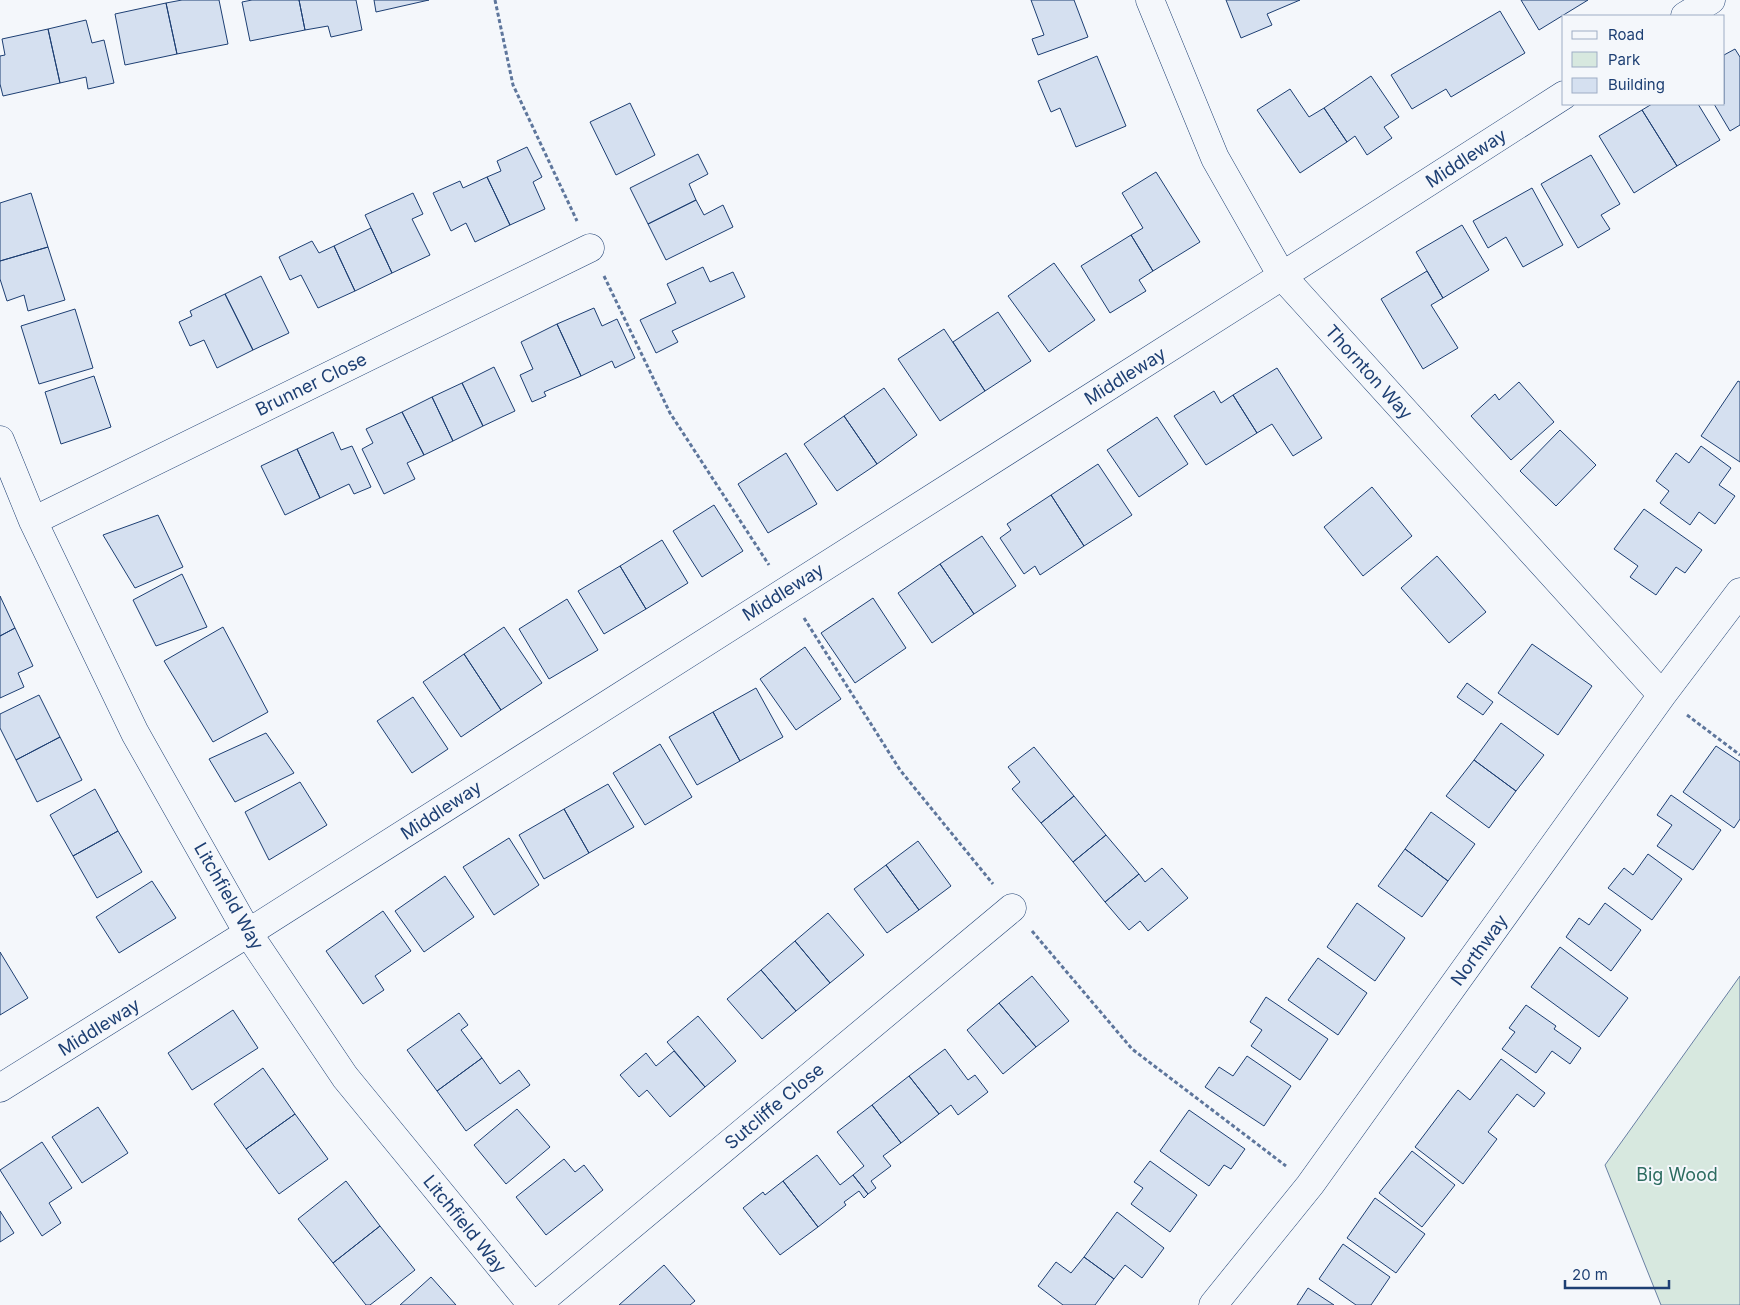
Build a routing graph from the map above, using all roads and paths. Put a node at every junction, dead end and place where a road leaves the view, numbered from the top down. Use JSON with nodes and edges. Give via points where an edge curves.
{"nodes":[{"id":1,"x":495,"y":0,"type":"edge"},
{"id":2,"x":1150,"y":0,"type":"edge"},
{"id":3,"x":1710,"y":0,"type":"edge"},
{"id":4,"x":1687,"y":15,"type":"edge"},
{"id":5,"x":1562,"y":95,"type":"edge"},
{"id":6,"x":590,"y":248,"type":"junction"},
{"id":7,"x":1282,"y":276,"type":"junction"},
{"id":8,"x":0,"y":440,"type":"edge"},
{"id":9,"x":33,"y":520,"type":"junction"},
{"id":10,"x":786,"y":590,"type":"junction"},
{"id":11,"x":1740,"y":592,"type":"edge"},
{"id":12,"x":1662,"y":695,"type":"junction"},
{"id":13,"x":1740,"y":755,"type":"edge"},
{"id":14,"x":1012,"y":908,"type":"junction"},
{"id":15,"x":248,"y":933,"type":"junction"},
{"id":16,"x":0,"y":1088,"type":"edge"},
{"id":17,"x":1310,"y":1185,"type":"junction"},
{"id":18,"x":534,"y":1305,"type":"edge"},
{"id":19,"x":1213,"y":1305,"type":"edge"}],
"edges":[{"from":1,"to":6,"type":"path","via":[[513,85]]},
{"from":2,"to":7,"type":"street","name":"Thornton Way","via":[[1215,158]]},
{"from":3,"to":4,"type":"street"},
{"from":5,"to":7,"type":"street","name":"Middleway"},
{"from":6,"to":9,"type":"street","name":"Brunner Close"},
{"from":6,"to":10,"type":"path","via":[[670,413]]},
{"from":7,"to":10,"type":"street","name":"Middleway"},
{"from":7,"to":12,"type":"street","name":"Thornton Way"},
{"from":8,"to":9,"type":"street","name":"Litchfield Way"},
{"from":9,"to":15,"type":"street","name":"Litchfield Way","via":[[135,733]]},
{"from":10,"to":14,"type":"path","via":[[900,770]]},
{"from":10,"to":15,"type":"street","name":"Middleway"},
{"from":11,"to":12,"type":"street","name":"Northway"},
{"from":12,"to":13,"type":"path"},
{"from":12,"to":17,"type":"street","name":"Northway"},
{"from":14,"to":17,"type":"path","via":[[1132,1049]]},
{"from":14,"to":18,"type":"street","name":"Sutcliffe Close"},
{"from":15,"to":16,"type":"street","name":"Middleway"},
{"from":15,"to":18,"type":"street","name":"Litchfield Way","via":[[345,1077]]},
{"from":17,"to":19,"type":"street","name":"Northway"}]}
